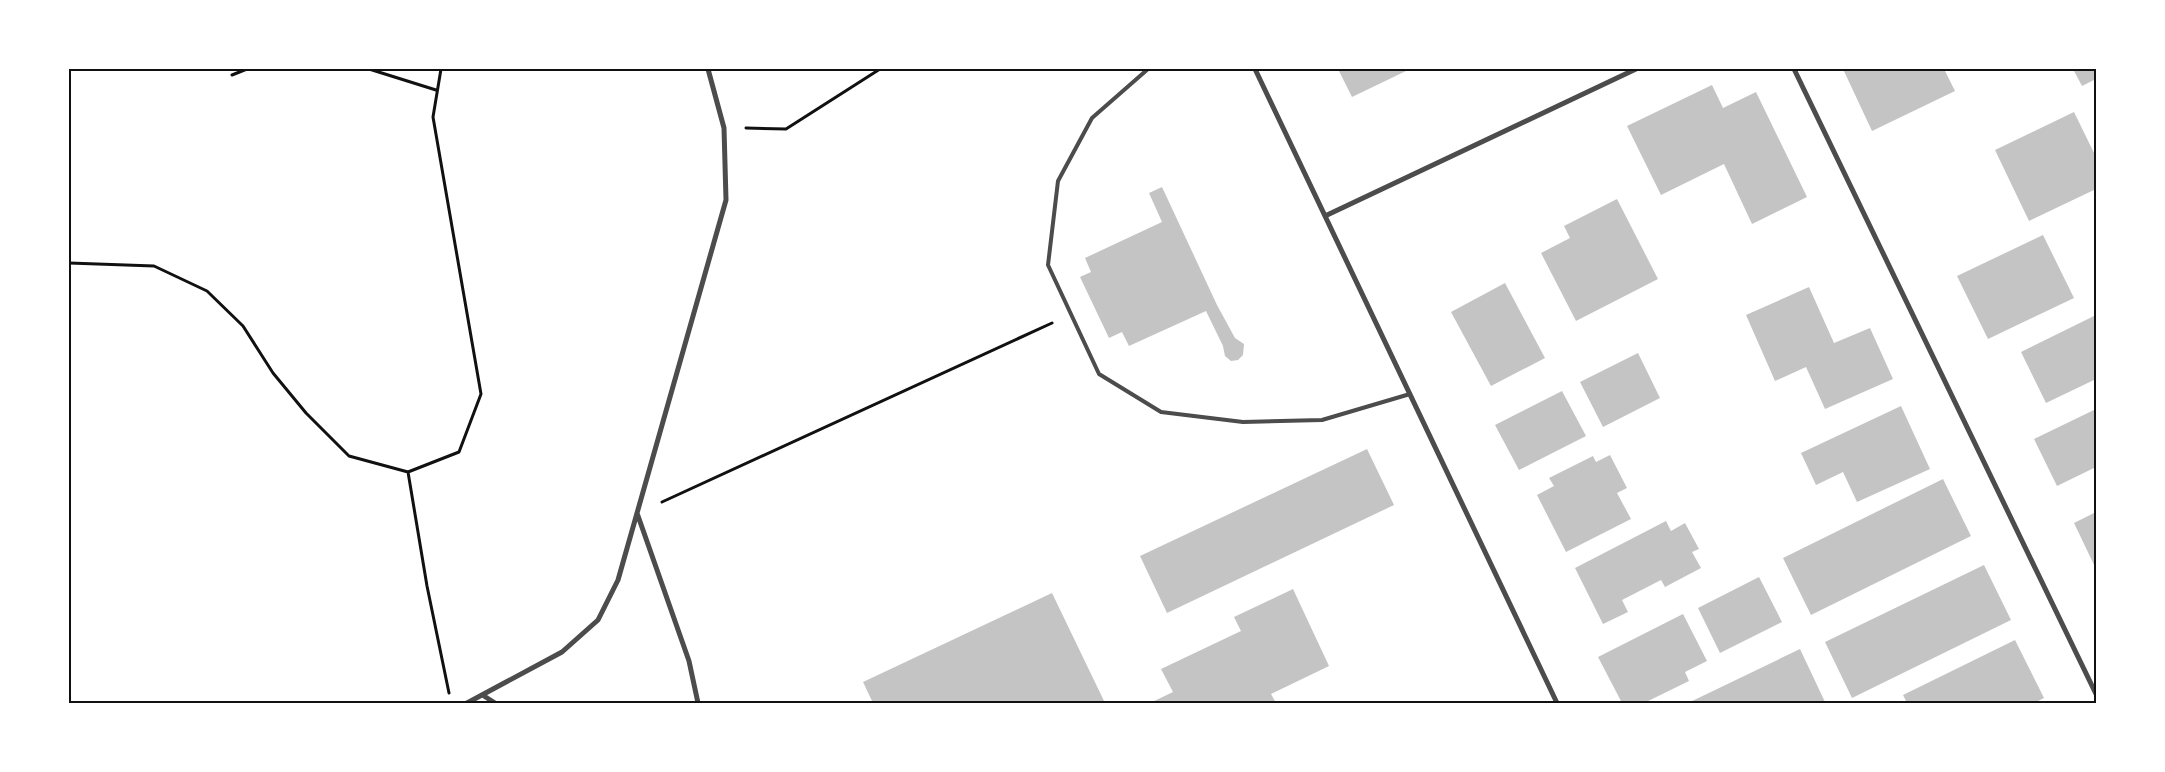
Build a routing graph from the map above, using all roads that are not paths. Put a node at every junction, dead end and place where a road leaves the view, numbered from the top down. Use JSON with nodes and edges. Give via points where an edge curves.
{"nodes":[{"id":1,"x":708,"y":69,"type":"edge"},
{"id":2,"x":1148,"y":69,"type":"edge"},
{"id":3,"x":1255,"y":69,"type":"edge"},
{"id":4,"x":1636,"y":69,"type":"edge"},
{"id":5,"x":1794,"y":69,"type":"edge"},
{"id":6,"x":1325,"y":216,"type":"junction"},
{"id":7,"x":1410,"y":394,"type":"junction"},
{"id":8,"x":637,"y":513,"type":"junction"},
{"id":9,"x":2096,"y":694,"type":"edge"},
{"id":10,"x":484,"y":696,"type":"junction"},
{"id":11,"x":468,"y":703,"type":"edge"},
{"id":12,"x":495,"y":703,"type":"edge"},
{"id":13,"x":698,"y":703,"type":"edge"},
{"id":14,"x":1557,"y":703,"type":"edge"}],
"edges":[{"from":1,"to":8,"type":"street","via":[[724,128],[726,200]]},
{"from":2,"to":7,"type":"lane","via":[[1092,118],[1058,181],[1048,265],[1099,374],[1161,412],[1243,422],[1322,420]]},
{"from":3,"to":6,"type":"street"},
{"from":4,"to":6,"type":"street"},
{"from":5,"to":9,"type":"street"},
{"from":6,"to":7,"type":"street"},
{"from":7,"to":14,"type":"street"},
{"from":8,"to":10,"type":"street","via":[[618,580],[598,620],[562,652]]},
{"from":8,"to":13,"type":"street","via":[[689,661]]},
{"from":10,"to":11,"type":"street"},
{"from":10,"to":12,"type":"street"}]}
